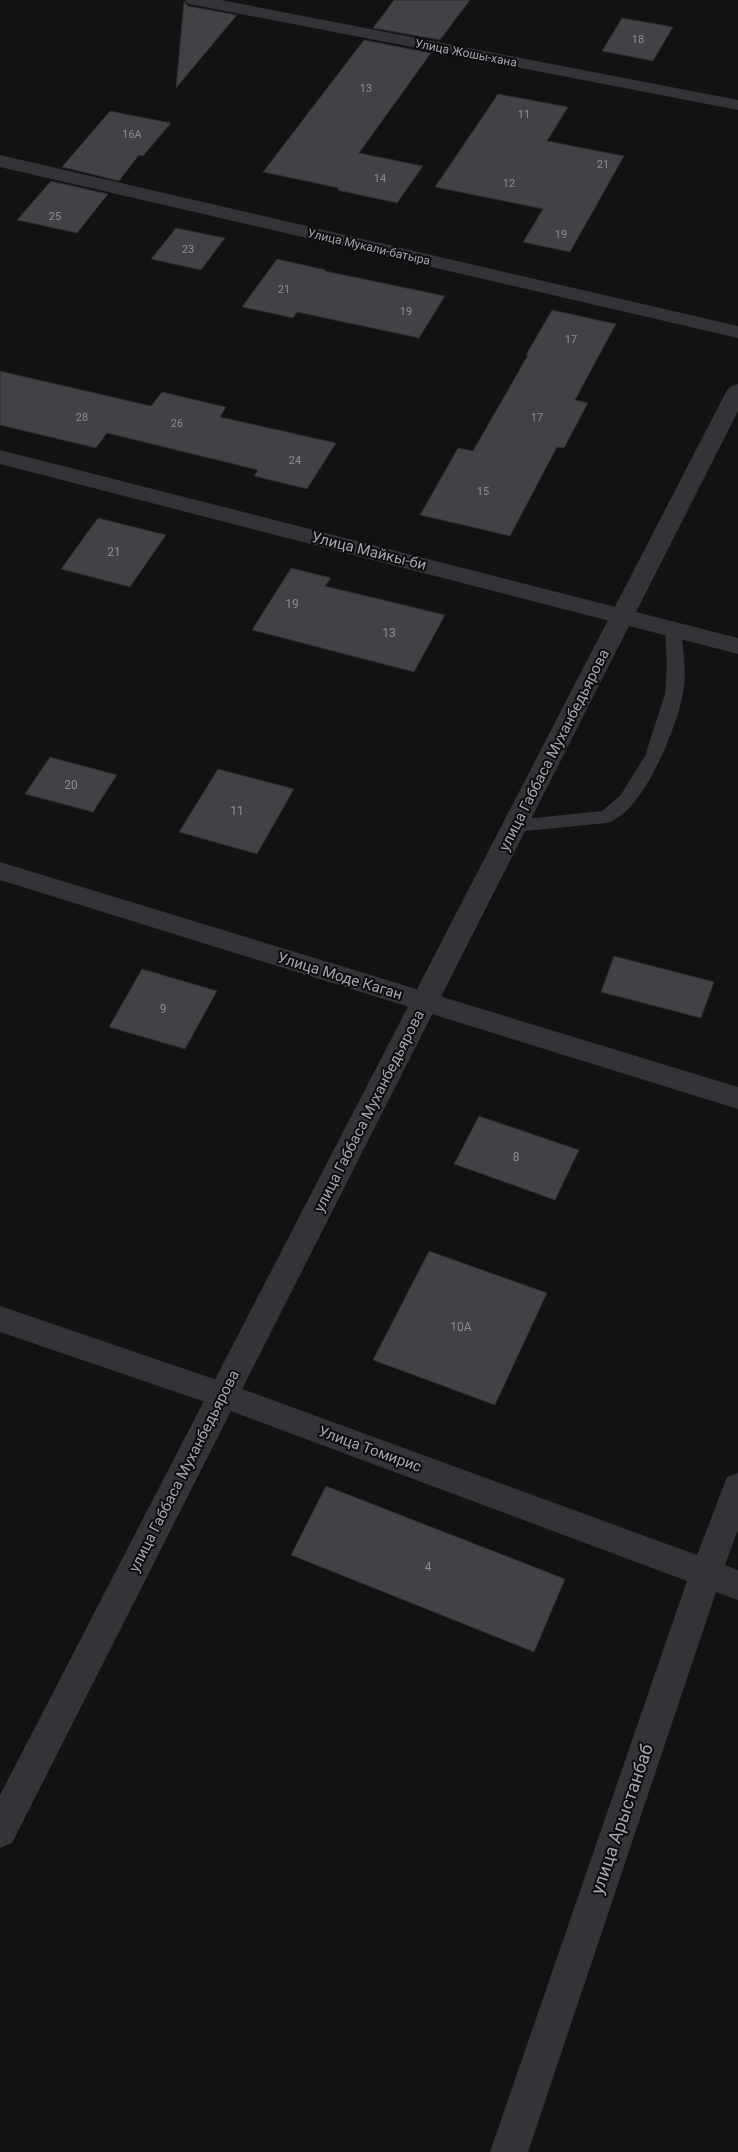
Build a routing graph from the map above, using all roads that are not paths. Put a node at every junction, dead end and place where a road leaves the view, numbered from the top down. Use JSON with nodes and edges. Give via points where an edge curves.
{"nodes":[{"id":1,"x":194,"y":0,"type":"edge"},
{"id":2,"x":738,"y":106,"type":"edge"},
{"id":3,"x":0,"y":162,"type":"edge"},
{"id":4,"x":738,"y":332,"type":"edge"},
{"id":5,"x":738,"y":390,"type":"edge"},
{"id":6,"x":0,"y":457,"type":"edge"},
{"id":7,"x":623,"y":616,"type":"junction"},
{"id":8,"x":673,"y":629,"type":"junction"},
{"id":9,"x":738,"y":646,"type":"edge"},
{"id":10,"x":515,"y":826,"type":"junction"},
{"id":11,"x":0,"y":871,"type":"edge"},
{"id":12,"x":425,"y":1002,"type":"junction"},
{"id":13,"x":738,"y":1098,"type":"edge"},
{"id":14,"x":0,"y":1319,"type":"edge"},
{"id":15,"x":223,"y":1395,"type":"junction"},
{"id":16,"x":738,"y":1487,"type":"edge"},
{"id":17,"x":706,"y":1573,"type":"junction"},
{"id":18,"x":738,"y":1584,"type":"edge"},
{"id":19,"x":0,"y":1831,"type":"edge"},
{"id":20,"x":509,"y":2152,"type":"edge"}],
"edges":[{"from":1,"to":2,"type":"street","name":"Улица Жошы-хана"},
{"from":3,"to":4,"type":"street","name":"Улица Мукали-батыра"},
{"from":5,"to":7,"type":"street","name":"улица Габбаса Муханбедьярова"},
{"from":6,"to":7,"type":"street","name":"Улица Майкы-би"},
{"from":7,"to":8,"type":"street","name":"Улица Майкы-би"},
{"from":7,"to":10,"type":"street","name":"улица Габбаса Муханбедьярова"},
{"from":8,"to":9,"type":"street","name":"Улица Майкы-би"},
{"from":8,"to":10,"type":"lane","via":[[674,694],[654,756],[626,801],[607,818]]},
{"from":10,"to":12,"type":"street","name":"улица Габбаса Муханбедьярова"},
{"from":11,"to":12,"type":"street","name":"Улица Моде Каган"},
{"from":12,"to":13,"type":"street","name":"Улица Моде Каган"},
{"from":12,"to":15,"type":"street","name":"улица Габбаса Муханбедьярова"},
{"from":14,"to":15,"type":"street","name":"Улица Томирис"},
{"from":15,"to":17,"type":"street","name":"Улица Томирис"},
{"from":15,"to":19,"type":"street","name":"улица Габбаса Муханбедьярова"},
{"from":16,"to":17,"type":"street","name":"улица Арыстанбаб"},
{"from":17,"to":18,"type":"street","name":"Улица Томирис"},
{"from":17,"to":20,"type":"street","name":"улица Арыстанбаб"}]}
